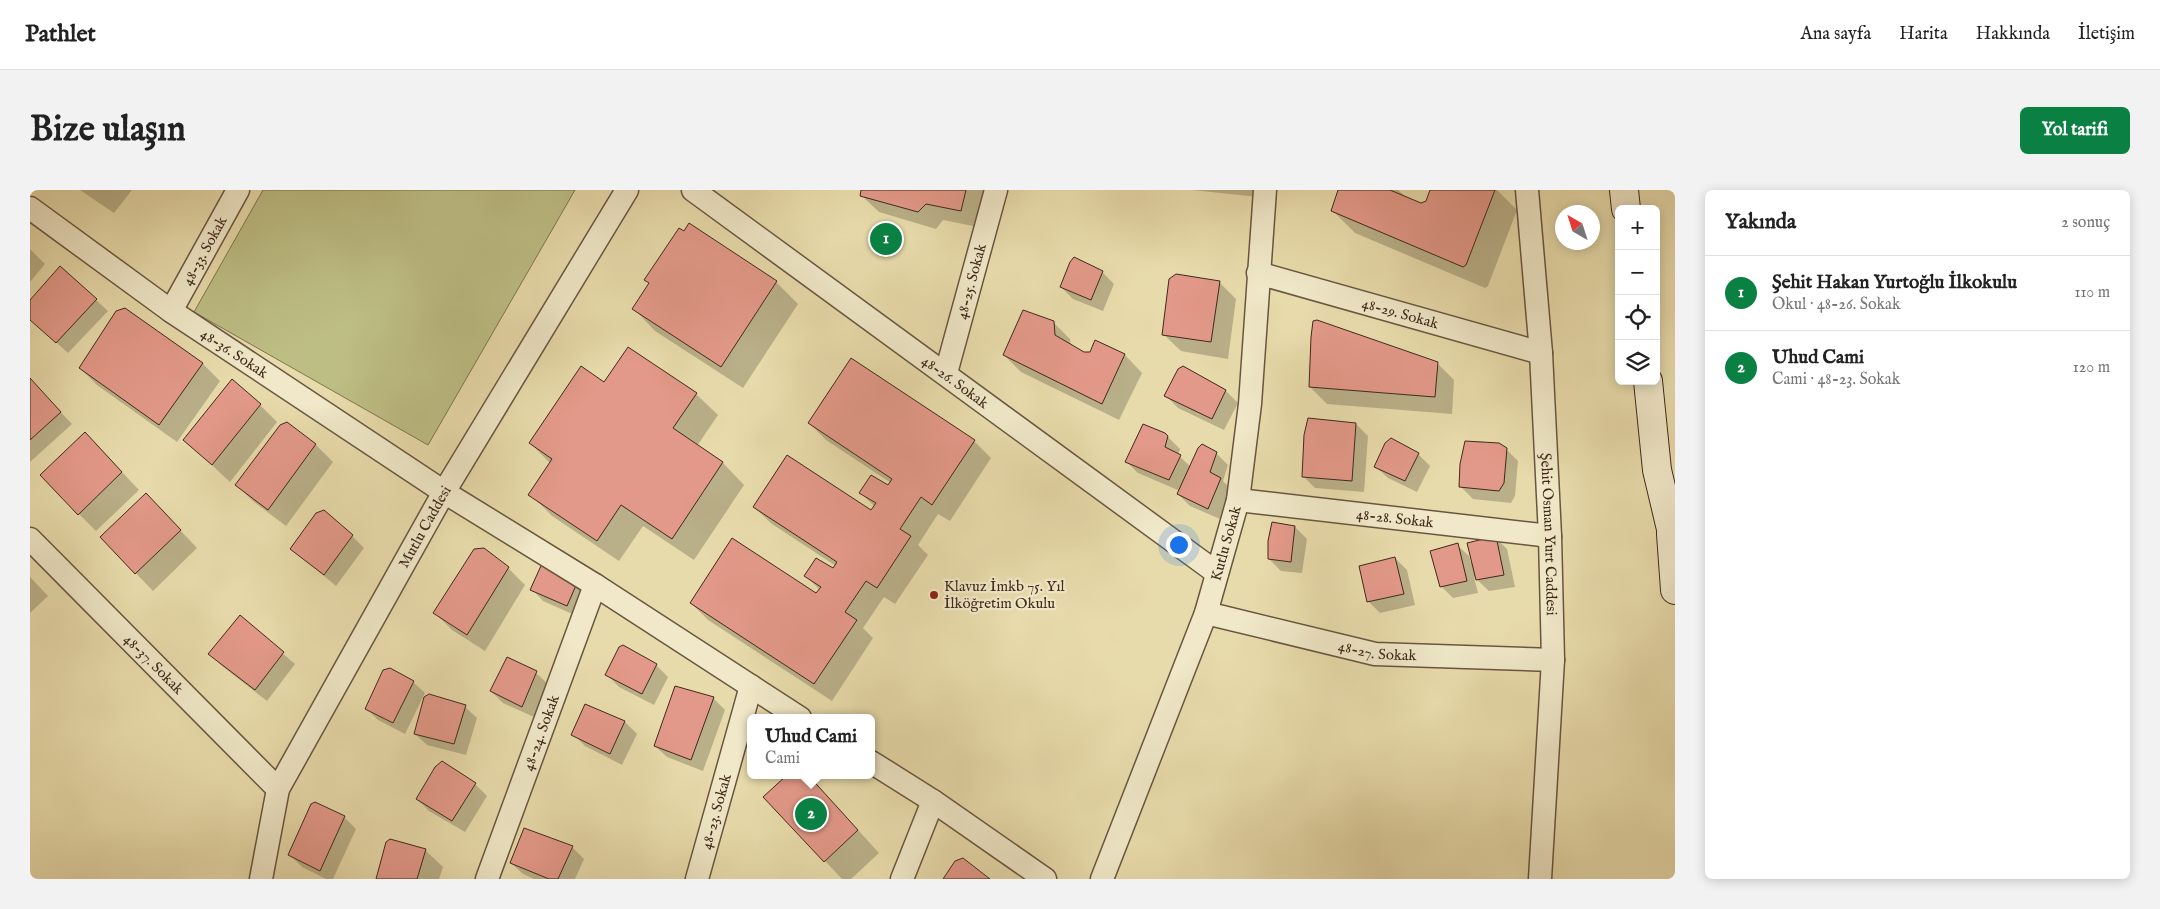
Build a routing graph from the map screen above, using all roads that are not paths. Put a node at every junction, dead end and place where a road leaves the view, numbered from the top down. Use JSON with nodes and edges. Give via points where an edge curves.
{"nodes":[{"id":1,"x":238,"y":190,"type":"edge"},
{"id":2,"x":627,"y":190,"type":"edge"},
{"id":3,"x":694,"y":190,"type":"edge"},
{"id":4,"x":996,"y":190,"type":"edge"},
{"id":5,"x":1265,"y":190,"type":"edge"},
{"id":6,"x":1527,"y":190,"type":"edge"},
{"id":7,"x":1624,"y":190,"type":"edge"},
{"id":8,"x":1626,"y":205,"type":"edge"},
{"id":9,"x":30,"y":208,"type":"edge"},
{"id":10,"x":1258,"y":273,"type":"junction"},
{"id":11,"x":172,"y":311,"type":"junction"},
{"id":12,"x":1541,"y":353,"type":"junction"},
{"id":13,"x":946,"y":373,"type":"junction"},
{"id":14,"x":1648,"y":385,"type":"edge"},
{"id":15,"x":444,"y":492,"type":"junction"},
{"id":16,"x":1238,"y":500,"type":"junction"},
{"id":17,"x":1550,"y":536,"type":"junction"},
{"id":18,"x":30,"y":539,"type":"edge"},
{"id":19,"x":1673,"y":540,"type":"edge"},
{"id":20,"x":1217,"y":573,"type":"junction"},
{"id":21,"x":596,"y":585,"type":"junction"},
{"id":22,"x":1675,"y":590,"type":"edge"},
{"id":23,"x":1206,"y":613,"type":"junction"},
{"id":24,"x":1553,"y":660,"type":"junction"},
{"id":25,"x":751,"y":686,"type":"junction"},
{"id":26,"x":794,"y":714,"type":"edge"},
{"id":27,"x":875,"y":765,"type":"edge"},
{"id":28,"x":278,"y":789,"type":"junction"},
{"id":29,"x":933,"y":801,"type":"junction"},
{"id":30,"x":261,"y":879,"type":"edge"},
{"id":31,"x":487,"y":879,"type":"edge"},
{"id":32,"x":697,"y":879,"type":"edge"},
{"id":33,"x":902,"y":879,"type":"edge"},
{"id":34,"x":1045,"y":879,"type":"edge"},
{"id":35,"x":1102,"y":879,"type":"edge"},
{"id":36,"x":1540,"y":879,"type":"edge"}],
"edges":[{"from":1,"to":11,"type":"street","name":"48-33. Sokak"},
{"from":2,"to":15,"type":"street","name":"Mutlu Caddesi"},
{"from":3,"to":13,"type":"street","name":"48-26. Sokak"},
{"from":4,"to":13,"type":"street","name":"48-25. Sokak"},
{"from":5,"to":10,"type":"street","name":"Kutlu Sokak"},
{"from":6,"to":12,"type":"street","name":"Şehit Osman Yurt Caddesi"},
{"from":7,"to":8,"type":"main road"},
{"from":9,"to":11,"type":"street","name":"48-36. Sokak"},
{"from":10,"to":12,"type":"street","name":"48-29. Sokak"},
{"from":10,"to":16,"type":"street","name":"Kutlu Sokak","via":[[1250,404]]},
{"from":11,"to":15,"type":"street","name":"48-36. Sokak"},
{"from":12,"to":17,"type":"street","name":"Şehit Osman Yurt Caddesi"},
{"from":13,"to":20,"type":"street","name":"48-26. Sokak"},
{"from":14,"to":19,"type":"main road","via":[[1657,470]]},
{"from":15,"to":21,"type":"street","name":"48-36. Sokak"},
{"from":15,"to":28,"type":"street","name":"Mutlu Caddesi"},
{"from":16,"to":17,"type":"street","name":"48-28. Sokak"},
{"from":16,"to":20,"type":"street","name":"Kutlu Sokak"},
{"from":17,"to":24,"type":"street","name":"Şehit Osman Yurt Caddesi"},
{"from":18,"to":28,"type":"street","name":"48-37. Sokak"},
{"from":19,"to":22,"type":"main road"},
{"from":20,"to":23,"type":"street","name":"Kutlu Sokak"},
{"from":21,"to":25,"type":"street","name":"48-36. Sokak"},
{"from":21,"to":31,"type":"street","name":"48-24. Sokak"},
{"from":23,"to":24,"type":"street","name":"48-27. Sokak","via":[[1375,654]]},
{"from":23,"to":35,"type":"street","name":"Kutlu Sokak"},
{"from":24,"to":36,"type":"street","name":"Şehit Osman Yurt Caddesi"},
{"from":25,"to":26,"type":"street","name":"48-36. Sokak"},
{"from":25,"to":32,"type":"street","name":"48-23. Sokak"},
{"from":27,"to":29,"type":"street"},
{"from":28,"to":30,"type":"street","name":"Mutlu Caddesi"},
{"from":29,"to":33,"type":"street"},
{"from":29,"to":34,"type":"street"}]}
